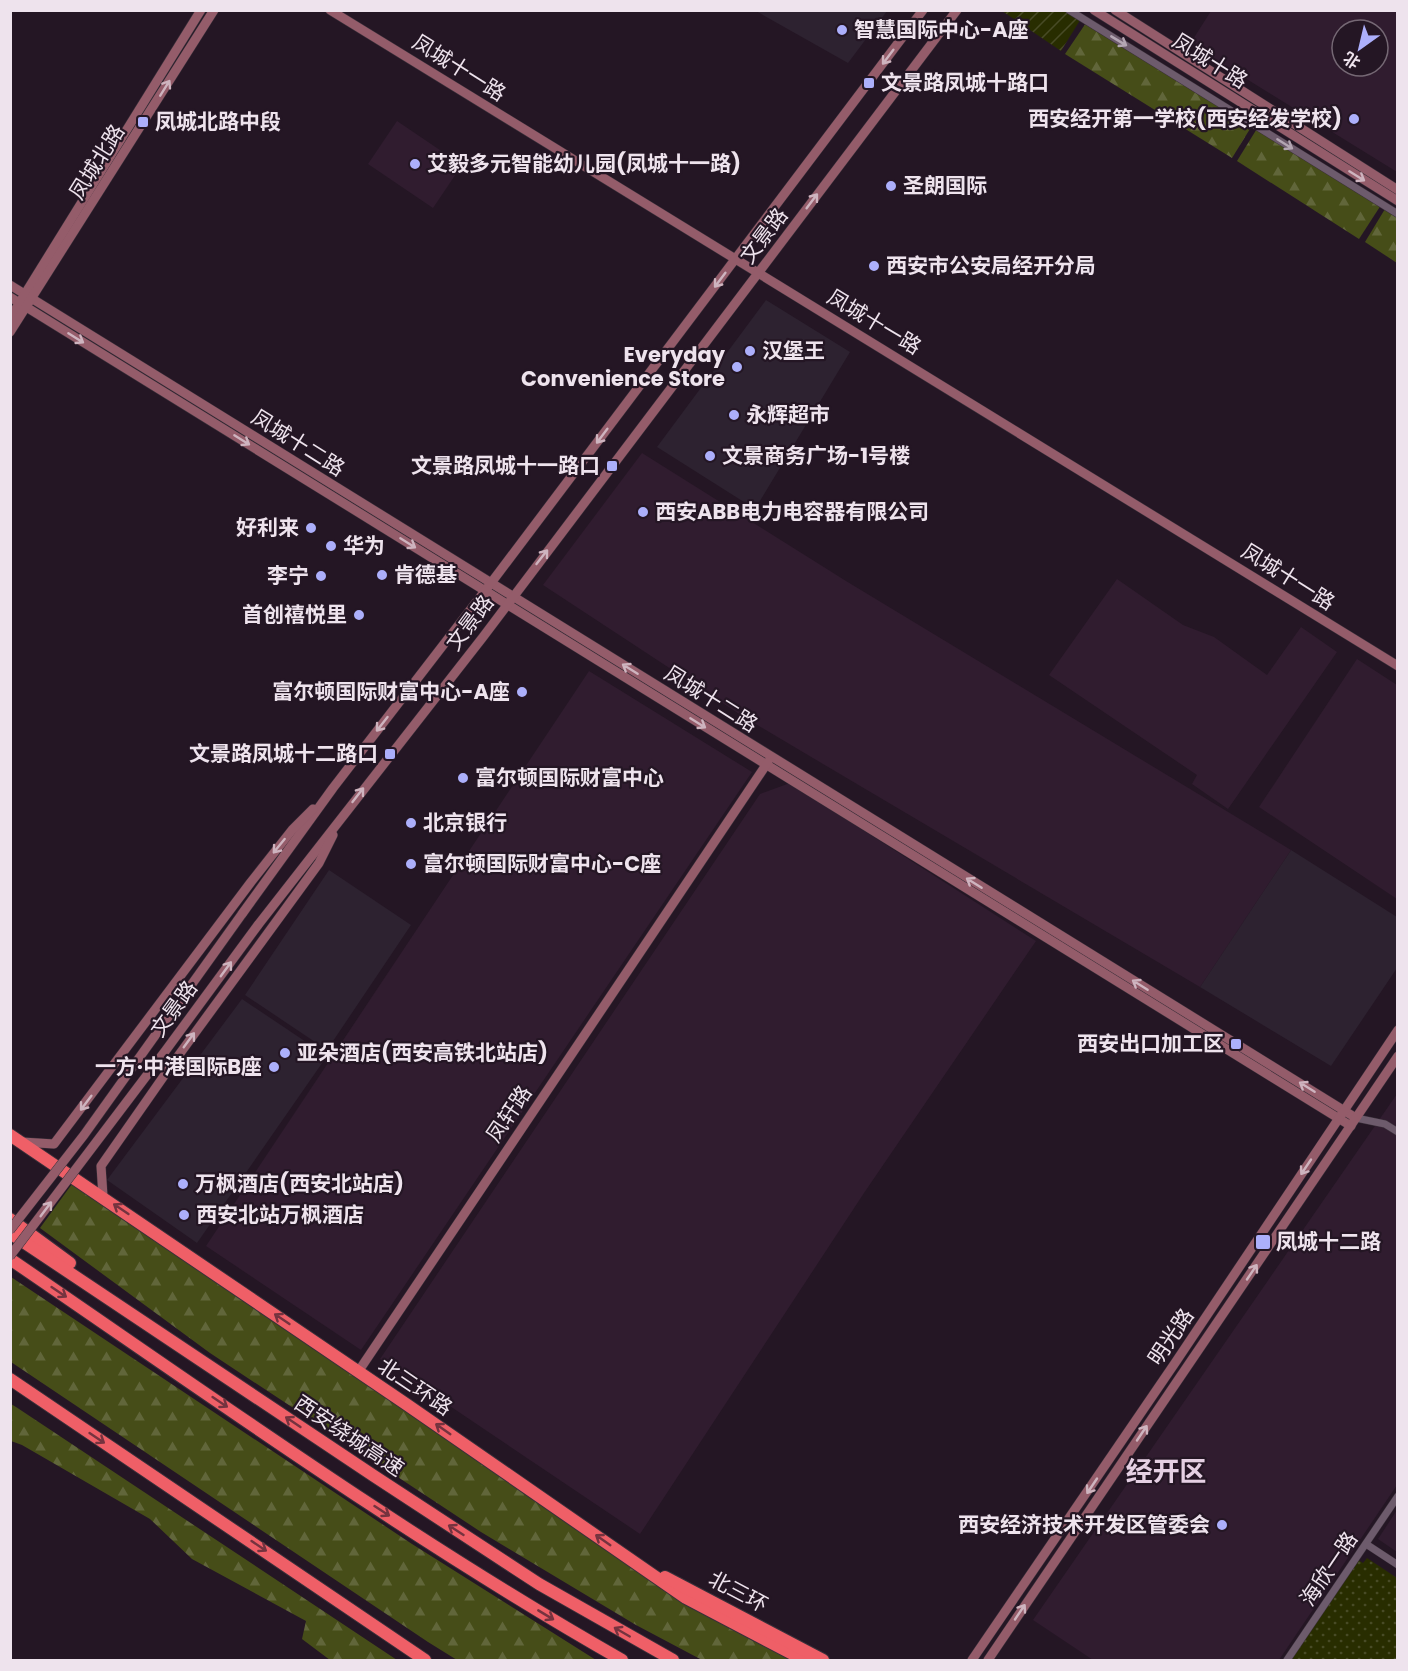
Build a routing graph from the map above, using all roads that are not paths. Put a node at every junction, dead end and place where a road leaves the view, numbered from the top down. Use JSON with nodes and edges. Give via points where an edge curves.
{"nodes":[{"id":1,"x":201,"y":10,"type":"edge"},
{"id":2,"x":214,"y":10,"type":"edge"},
{"id":3,"x":330,"y":10,"type":"edge"},
{"id":4,"x":923,"y":10,"type":"edge"},
{"id":5,"x":957,"y":10,"type":"edge"},
{"id":6,"x":1069,"y":10,"type":"edge"},
{"id":7,"x":1094,"y":10,"type":"edge"},
{"id":8,"x":1115,"y":10,"type":"edge"},
{"id":9,"x":1398,"y":190,"type":"edge"},
{"id":10,"x":1398,"y":201,"type":"edge"},
{"id":11,"x":1398,"y":214,"type":"edge"},
{"id":12,"x":736,"y":259,"type":"junction"},
{"id":13,"x":758,"y":273,"type":"junction"},
{"id":14,"x":10,"y":285,"type":"edge"},
{"id":15,"x":10,"y":297,"type":"edge"},
{"id":16,"x":26,"y":301,"type":"junction"},
{"id":17,"x":10,"y":318,"type":"edge"},
{"id":18,"x":10,"y":332,"type":"edge"},
{"id":19,"x":488,"y":587,"type":"junction"},
{"id":20,"x":513,"y":595,"type":"junction"},
{"id":21,"x":507,"y":604,"type":"junction"},
{"id":22,"x":1398,"y":666,"type":"edge"},
{"id":23,"x":768,"y":761,"type":"junction"},
{"id":24,"x":333,"y":788,"type":"junction"},
{"id":25,"x":344,"y":814,"type":"junction"},
{"id":26,"x":1398,"y":1030,"type":"edge"},
{"id":27,"x":1398,"y":1056,"type":"edge"},
{"id":28,"x":1341,"y":1114,"type":"junction"},
{"id":29,"x":1354,"y":1122,"type":"junction"},
{"id":30,"x":1398,"y":1132,"type":"edge"},
{"id":31,"x":10,"y":1135,"type":"edge"},
{"id":32,"x":22,"y":1142,"type":"junction"},
{"id":33,"x":102,"y":1196,"type":"junction"},
{"id":34,"x":10,"y":1219,"type":"edge"},
{"id":35,"x":10,"y":1231,"type":"edge"},
{"id":36,"x":10,"y":1258,"type":"edge"},
{"id":37,"x":204,"y":1362,"type":"junction"},
{"id":38,"x":358,"y":1371,"type":"junction"},
{"id":39,"x":10,"y":1379,"type":"edge"},
{"id":40,"x":10,"y":1389,"type":"edge"},
{"id":41,"x":49,"y":1405,"type":"junction"},
{"id":42,"x":1398,"y":1496,"type":"edge"},
{"id":43,"x":1366,"y":1544,"type":"junction"},
{"id":44,"x":633,"y":1561,"type":"junction"},
{"id":45,"x":1398,"y":1565,"type":"edge"},
{"id":46,"x":426,"y":1660,"type":"edge"},
{"id":47,"x":622,"y":1660,"type":"edge"},
{"id":48,"x":673,"y":1660,"type":"edge"},
{"id":49,"x":804,"y":1660,"type":"edge"},
{"id":50,"x":823,"y":1660,"type":"edge"},
{"id":51,"x":972,"y":1660,"type":"edge"},
{"id":52,"x":988,"y":1660,"type":"edge"},
{"id":53,"x":1287,"y":1660,"type":"edge"}],
"edges":[{"from":1,"to":16,"type":"main road","name":"凤城北路"},
{"from":16,"to":2,"type":"main road","name":"凤城北路","one_way":true},
{"from":3,"to":12,"type":"main road","name":"凤城十一路"},
{"from":4,"to":12,"type":"main road","name":"文景路","one_way":true},
{"from":13,"to":5,"type":"main road","name":"文景路","one_way":true},
{"from":6,"to":11,"type":"street","one_way":true},
{"from":7,"to":10,"type":"main road","name":"凤城十路","one_way":true},
{"from":8,"to":9,"type":"main road","name":"凤城十路"},
{"from":12,"to":13,"type":"main road","name":"凤城十一路"},
{"from":12,"to":19,"type":"main road","name":"文景路","one_way":true},
{"from":20,"to":13,"type":"main road","name":"文景路","one_way":true},
{"from":13,"to":22,"type":"main road","name":"凤城十一路"},
{"from":14,"to":16,"type":"main road","name":"凤城十二路"},
{"from":15,"to":16,"type":"main road","name":"凤城十二路"},
{"from":16,"to":17,"type":"main road","name":"凤城北路"},
{"from":16,"to":18,"type":"main road","name":"凤城北路"},
{"from":16,"to":19,"type":"main road","name":"凤城十二路"},
{"from":19,"to":20,"type":"main road","name":"凤城十二路"},
{"from":19,"to":21,"type":"main road","name":"凤城十二路"},
{"from":19,"to":24,"type":"main road","name":"文景路","one_way":true},
{"from":20,"to":21,"type":"main road","name":"文景路"},
{"from":23,"to":20,"type":"main road","name":"凤城十二路","one_way":true},
{"from":21,"to":23,"type":"main road","name":"凤城十二路","one_way":true},
{"from":25,"to":21,"type":"main road","name":"文景路","one_way":true},
{"from":23,"to":28,"type":"main road","name":"凤城十二路"},
{"from":23,"to":38,"type":"main road","name":"凤轩路"},
{"from":24,"to":32,"type":"main road","one_way":true,"via":[[292,830],[251,882],[54,1143]]},
{"from":24,"to":35,"type":"main road","name":"文景路","bridge":true,"via":[[84,1135]]},
{"from":33,"to":25,"type":"main road","one_way":true,"via":[[101,1166],[319,863]]},
{"from":36,"to":25,"type":"main road","name":"文景路","one_way":true,"bridge":true},
{"from":26,"to":28,"type":"main road","name":"明光路"},
{"from":27,"to":29,"type":"main road","name":"明光路"},
{"from":28,"to":29,"type":"main road","name":"凤城十二路"},
{"from":28,"to":51,"type":"main road","name":"明光路","one_way":true},
{"from":29,"to":30,"type":"street","name":"凤城十二路","via":[[1385,1124]]},
{"from":52,"to":29,"type":"main road","name":"明光路","one_way":true},
{"from":31,"to":32,"type":"highway","name":"北三环路"},
{"from":32,"to":33,"type":"highway","name":"北三环路"},
{"from":38,"to":33,"type":"highway","name":"北三环路","one_way":true},
{"from":34,"to":37,"type":"highway"},
{"from":35,"to":37,"type":"highway","name":"西安绕城高速"},
{"from":36,"to":47,"type":"highway","one_way":true,"via":[[360,1498]]},
{"from":48,"to":37,"type":"highway","name":"西安绕城高速","one_way":true,"via":[[539,1584]]},
{"from":44,"to":38,"type":"highway","name":"北三环路","one_way":true},
{"from":39,"to":41,"type":"highway"},
{"from":40,"to":41,"type":"highway"},
{"from":41,"to":46,"type":"highway","one_way":true},
{"from":42,"to":43,"type":"street","name":"海欣一路"},
{"from":43,"to":45,"type":"street"},
{"from":43,"to":53,"type":"street","name":"海欣一路"},
{"from":44,"to":49,"type":"highway","name":"北三环路","via":[[686,1598]]},
{"from":44,"to":50,"type":"highway","name":"北三环"}]}
